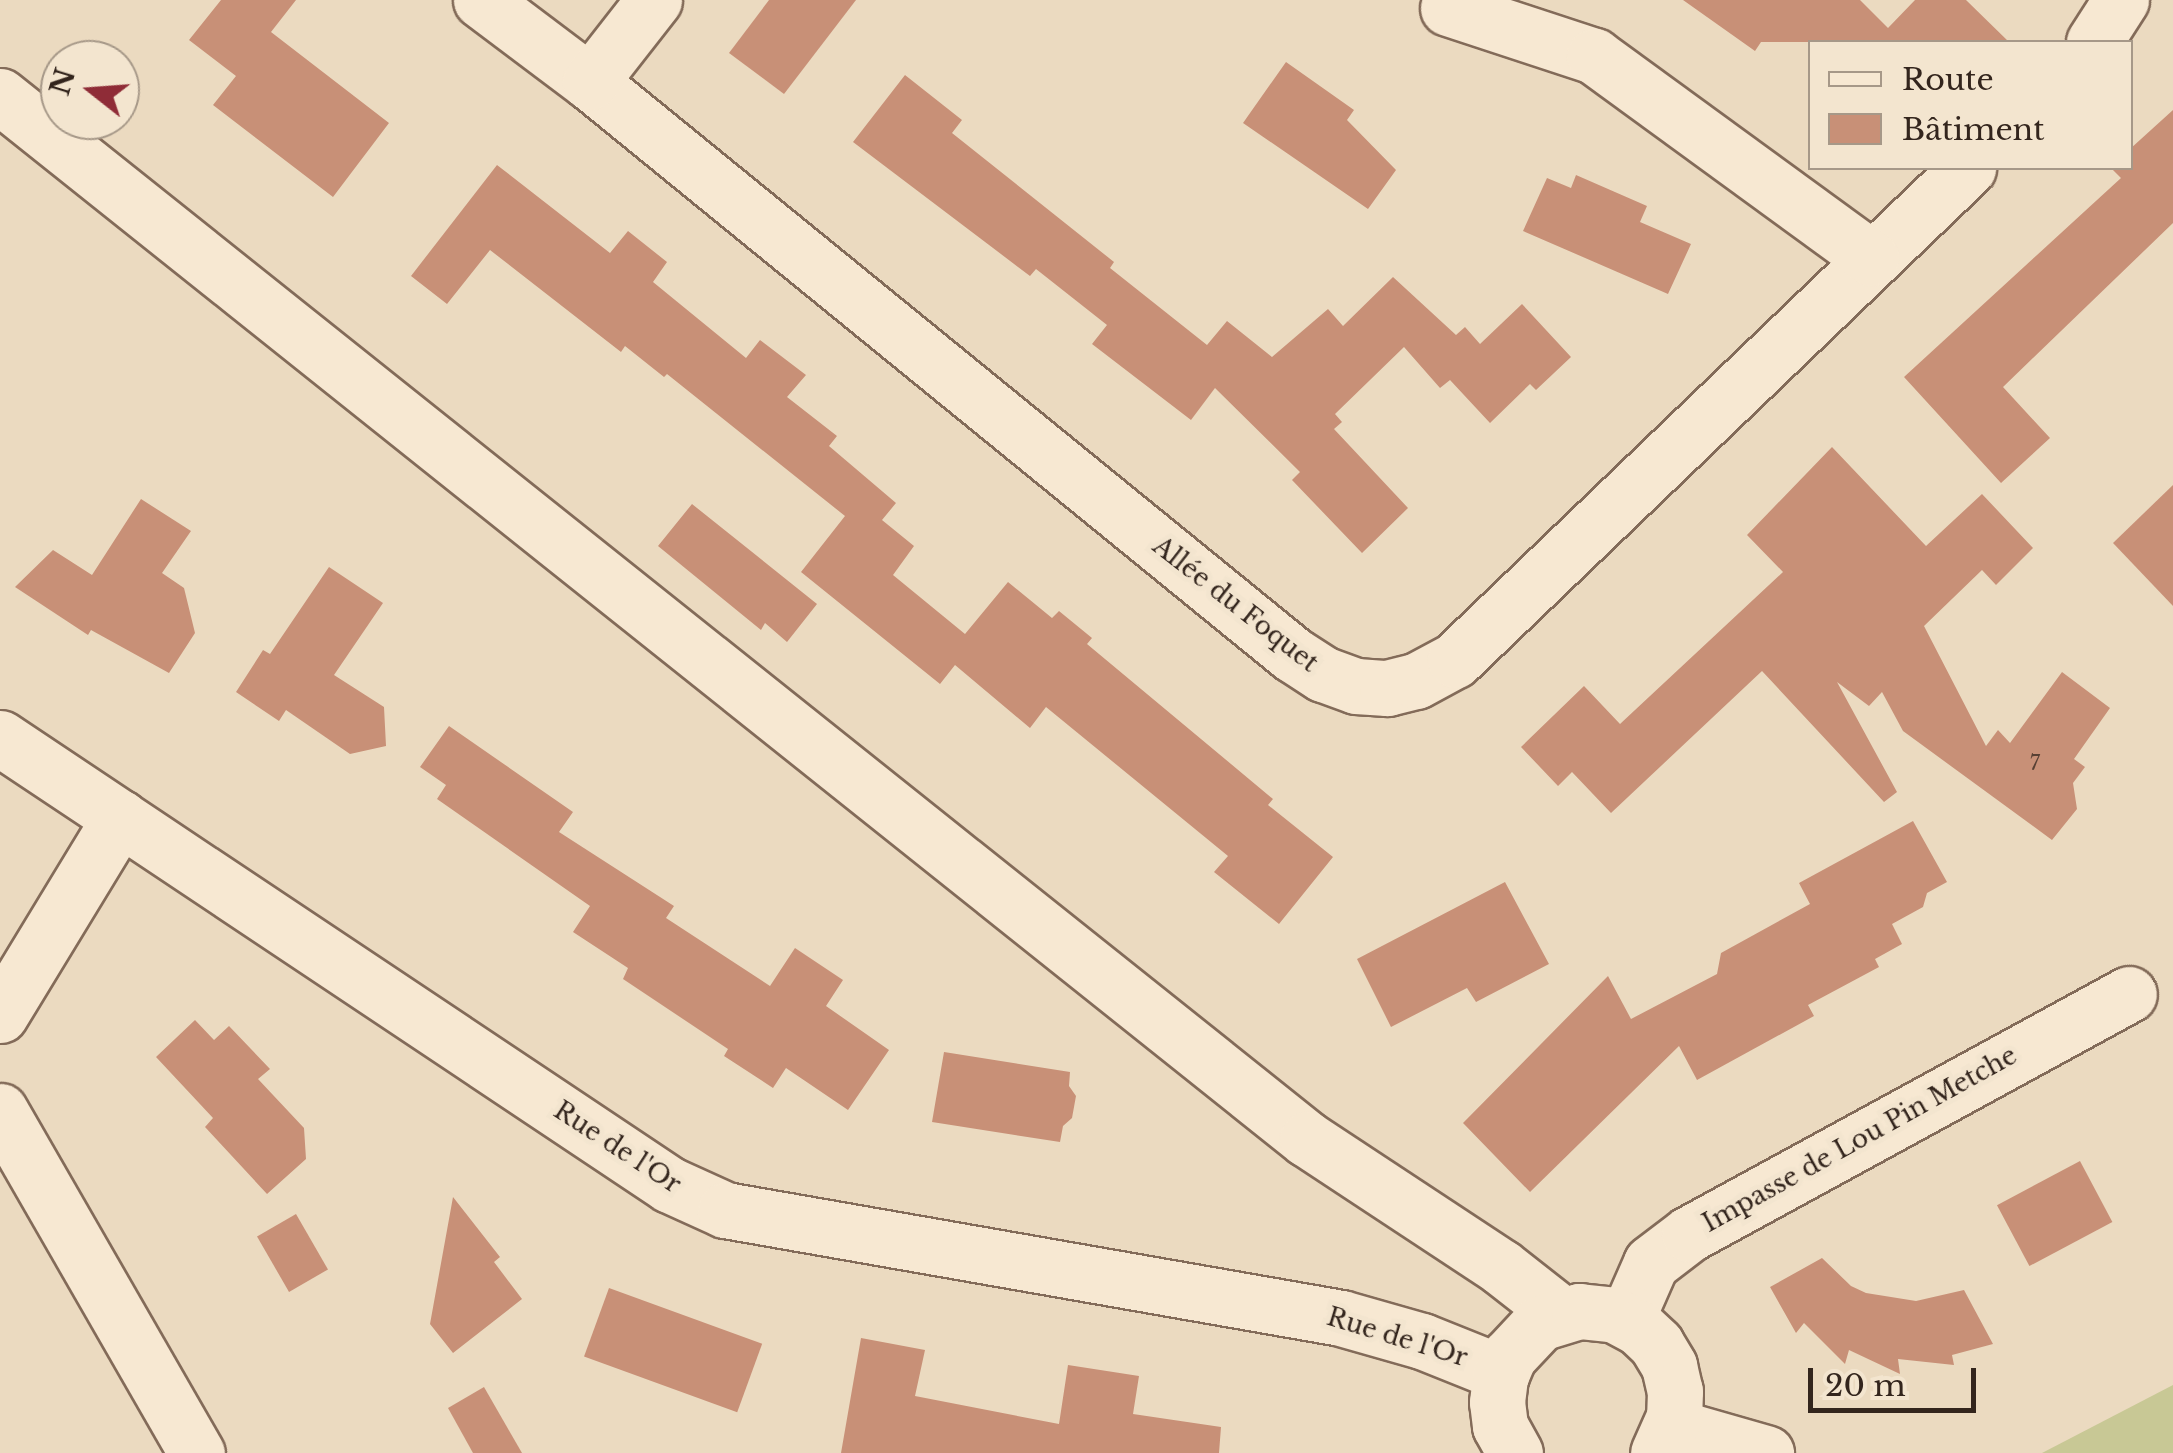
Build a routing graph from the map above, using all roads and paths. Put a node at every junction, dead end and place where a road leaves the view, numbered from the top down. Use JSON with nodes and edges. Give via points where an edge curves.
{"nodes":[{"id":1,"x":482,"y":0,"type":"edge"},
{"id":2,"x":654,"y":0,"type":"edge"},
{"id":3,"x":2121,"y":0,"type":"edge"},
{"id":4,"x":1448,"y":8,"type":"dead end"},
{"id":5,"x":2095,"y":40,"type":"edge"},
{"id":6,"x":590,"y":82,"type":"junction"},
{"id":7,"x":0,"y":96,"type":"edge"},
{"id":8,"x":1966,"y":170,"type":"edge"},
{"id":9,"x":1871,"y":258,"type":"junction"},
{"id":10,"x":0,"y":738,"type":"edge"},
{"id":11,"x":120,"y":818,"type":"junction"},
{"id":12,"x":2129,"y":994,"type":"dead end"},
{"id":13,"x":0,"y":1015,"type":"edge"},
{"id":14,"x":0,"y":1110,"type":"edge"},
{"id":15,"x":1560,"y":1314,"type":"junction"},
{"id":16,"x":1626,"y":1320,"type":"junction"},
{"id":17,"x":1502,"y":1373,"type":"junction"},
{"id":18,"x":1664,"y":1439,"type":"edge"},
{"id":19,"x":197,"y":1453,"type":"edge"},
{"id":20,"x":1514,"y":1453,"type":"edge"},
{"id":21,"x":1766,"y":1453,"type":"edge"}],
"edges":[{"from":1,"to":6,"type":"street","name":"Allée du Foquet"},
{"from":2,"to":6,"type":"street"},
{"from":3,"to":5,"type":"street"},
{"from":4,"to":9,"type":"street","via":[[1594,56]]},
{"from":6,"to":9,"type":"street","name":"Allée du Foquet","via":[[1292,654],[1356,686],[1416,681],[1455,660]]},
{"from":7,"to":15,"type":"street","via":[[1307,1139],[1502,1266]]},
{"from":8,"to":9,"type":"street","name":"Allée du Foquet"},
{"from":10,"to":11,"type":"street","name":"Rue de l'Or"},
{"from":11,"to":13,"type":"street"},
{"from":11,"to":17,"type":"street","name":"Rue de l'Or","via":[[670,1186],[725,1210],[1313,1312],[1407,1336]]},
{"from":12,"to":16,"type":"street","name":"Impasse de Lou Pin Metche","via":[[1689,1234],[1651,1263]]},
{"from":14,"to":19,"type":"street"},
{"from":15,"to":16,"type":"street","via":[[1598,1311]]},
{"from":15,"to":17,"type":"street","via":[[1522,1338]]},
{"from":16,"to":18,"type":"street","via":[[1656,1344],[1669,1366],[1675,1391]]},
{"from":17,"to":20,"type":"street","via":[[1500,1426]]},
{"from":18,"to":21,"type":"street"}]}
